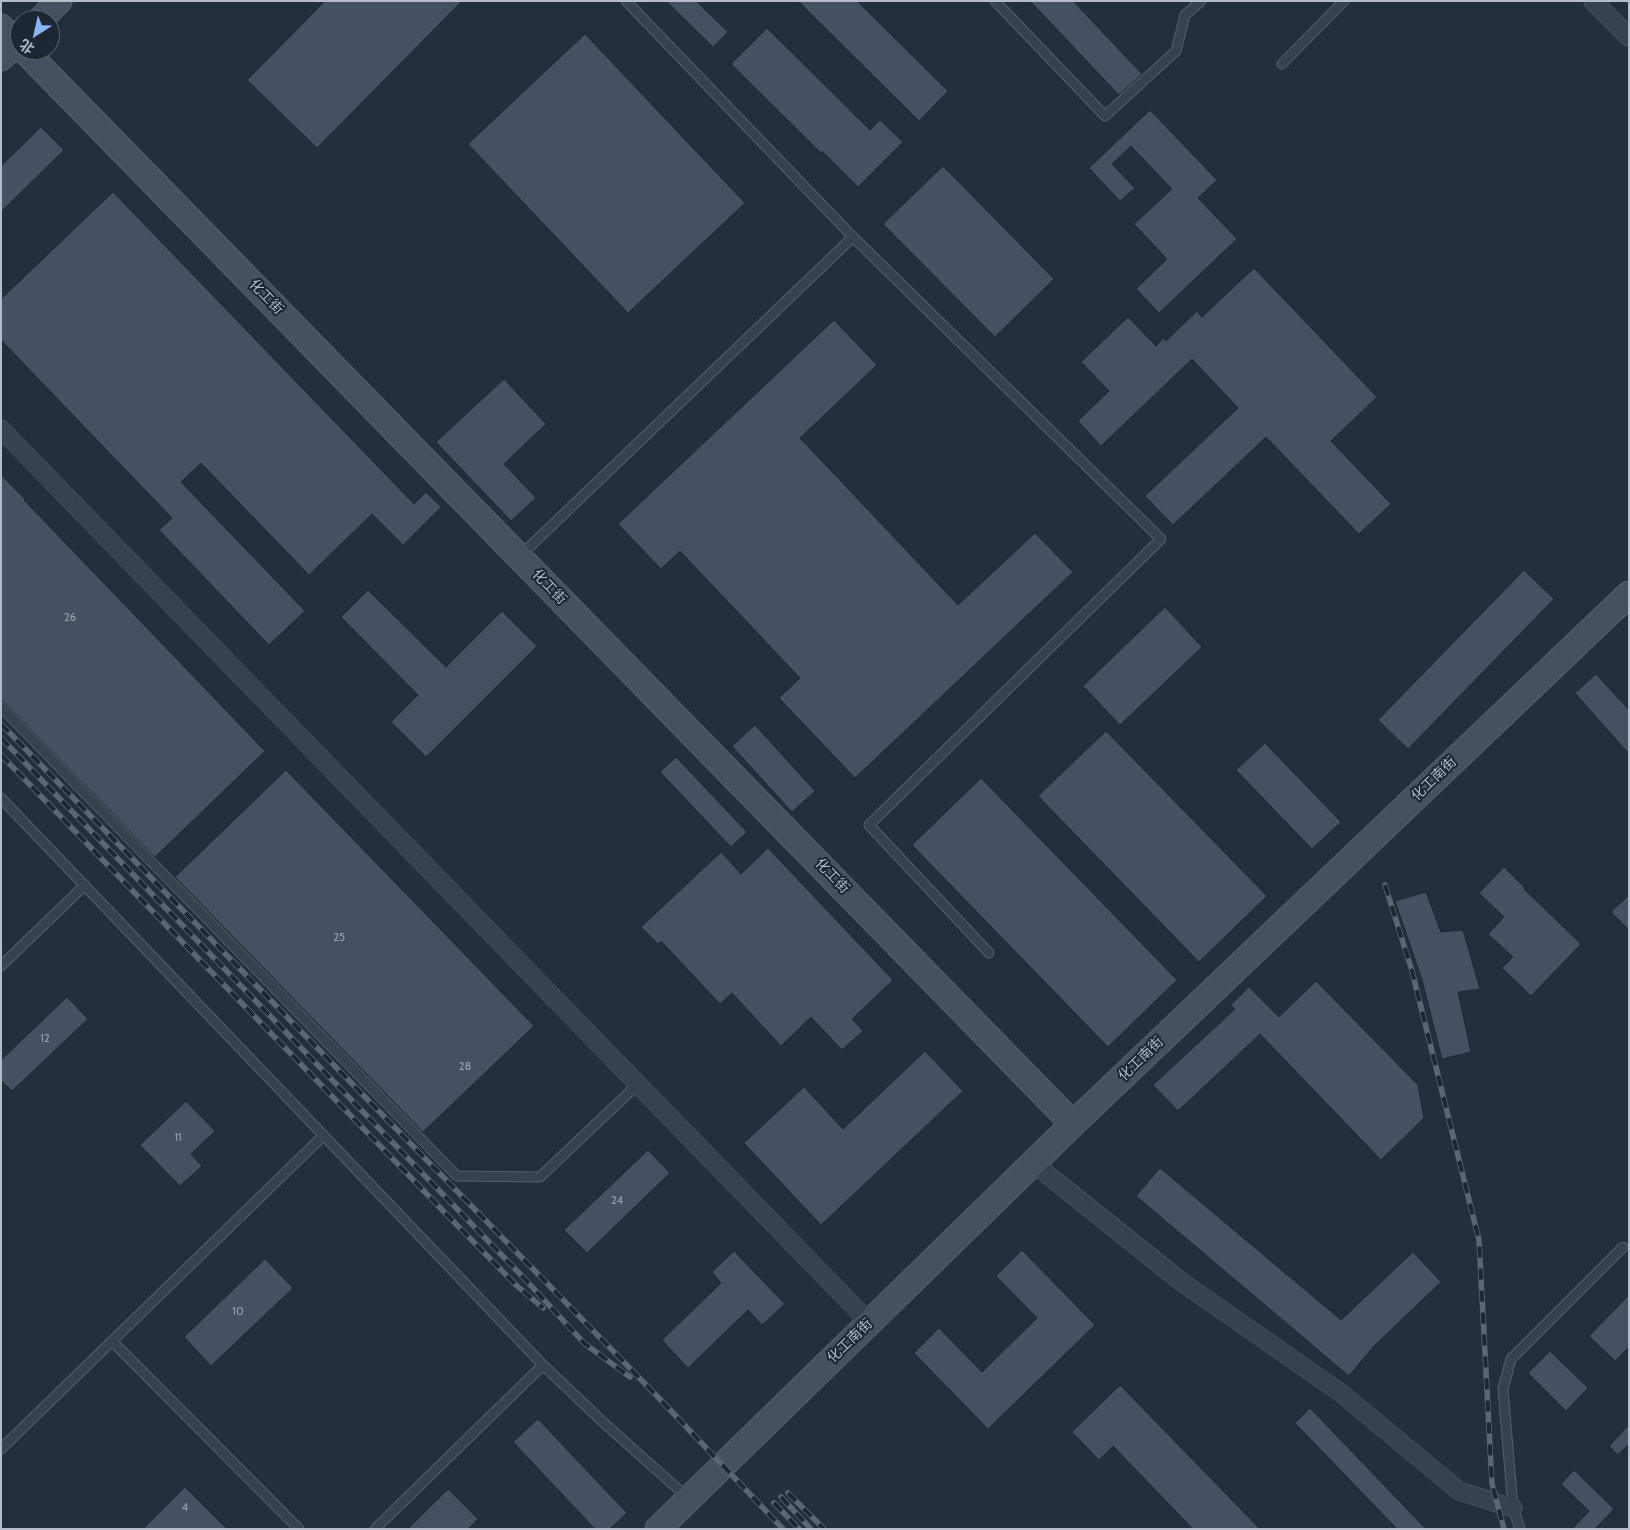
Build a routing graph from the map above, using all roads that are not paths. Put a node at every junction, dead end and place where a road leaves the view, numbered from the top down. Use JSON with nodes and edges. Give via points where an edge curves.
{"nodes":[{"id":1,"x":59,"y":1,"type":"edge"},
{"id":2,"x":626,"y":1,"type":"edge"},
{"id":3,"x":995,"y":1,"type":"edge"},
{"id":4,"x":1201,"y":1,"type":"edge"},
{"id":5,"x":1344,"y":1,"type":"edge"},
{"id":6,"x":1593,"y":1,"type":"edge"},
{"id":7,"x":50,"y":10,"type":"edge"},
{"id":8,"x":1629,"y":37,"type":"edge"},
{"id":9,"x":30,"y":60,"type":"edge"},
{"id":10,"x":1282,"y":64,"type":"dead end"},
{"id":11,"x":853,"y":237,"type":"junction"},
{"id":12,"x":1,"y":429,"type":"edge"},
{"id":13,"x":519,"y":556,"type":"junction"},
{"id":14,"x":1629,"y":594,"type":"edge"},
{"id":15,"x":1,"y":707,"type":"edge"},
{"id":16,"x":1,"y":798,"type":"edge"},
{"id":17,"x":84,"y":886,"type":"junction"},
{"id":18,"x":989,"y":953,"type":"dead end"},
{"id":19,"x":1,"y":966,"type":"edge"},
{"id":20,"x":638,"y":1084,"type":"junction"},
{"id":21,"x":1073,"y":1124,"type":"junction"},
{"id":22,"x":323,"y":1136,"type":"junction"},
{"id":23,"x":1033,"y":1163,"type":"junction"},
{"id":24,"x":1624,"y":1247,"type":"dead end"},
{"id":25,"x":869,"y":1322,"type":"junction"},
{"id":26,"x":112,"y":1341,"type":"junction"},
{"id":27,"x":543,"y":1365,"type":"junction"},
{"id":28,"x":1,"y":1449,"type":"edge"},
{"id":29,"x":689,"y":1498,"type":"junction"},
{"id":30,"x":1513,"y":1508,"type":"junction"},
{"id":31,"x":298,"y":1529,"type":"edge"},
{"id":32,"x":375,"y":1529,"type":"edge"},
{"id":33,"x":658,"y":1529,"type":"edge"},
{"id":34,"x":1520,"y":1529,"type":"edge"}],
"edges":[{"from":1,"to":7,"type":"street"},
{"from":2,"to":11,"type":"lane"},
{"from":3,"to":4,"type":"lane","via":[[1105,116],[1176,51],[1185,15]]},
{"from":5,"to":10,"type":"lane"},
{"from":6,"to":8,"type":"street"},
{"from":9,"to":13,"type":"street","name":"化工街"},
{"from":11,"to":13,"type":"lane"},
{"from":11,"to":18,"type":"lane","via":[[1161,539],[869,825]]},
{"from":12,"to":20,"type":"street"},
{"from":13,"to":21,"type":"street","name":"化工街"},
{"from":14,"to":21,"type":"street","name":"化工南街"},
{"from":15,"to":20,"type":"lane","via":[[456,1176],[540,1177]]},
{"from":16,"to":17,"type":"lane"},
{"from":17,"to":19,"type":"lane"},
{"from":17,"to":22,"type":"lane"},
{"from":20,"to":25,"type":"street"},
{"from":21,"to":23,"type":"street","name":"化工南街"},
{"from":22,"to":26,"type":"lane"},
{"from":22,"to":27,"type":"lane"},
{"from":23,"to":25,"type":"street","name":"化工南街"},
{"from":23,"to":30,"type":"street","via":[[1183,1283],[1341,1393],[1459,1491]]},
{"from":24,"to":30,"type":"lane","via":[[1512,1359],[1503,1389]]},
{"from":25,"to":29,"type":"street","name":"化工南街"},
{"from":26,"to":28,"type":"lane"},
{"from":26,"to":31,"type":"lane"},
{"from":27,"to":29,"type":"lane","via":[[604,1424]]},
{"from":27,"to":32,"type":"lane"},
{"from":29,"to":33,"type":"street","name":"化工南街"},
{"from":30,"to":34,"type":"lane"}]}
